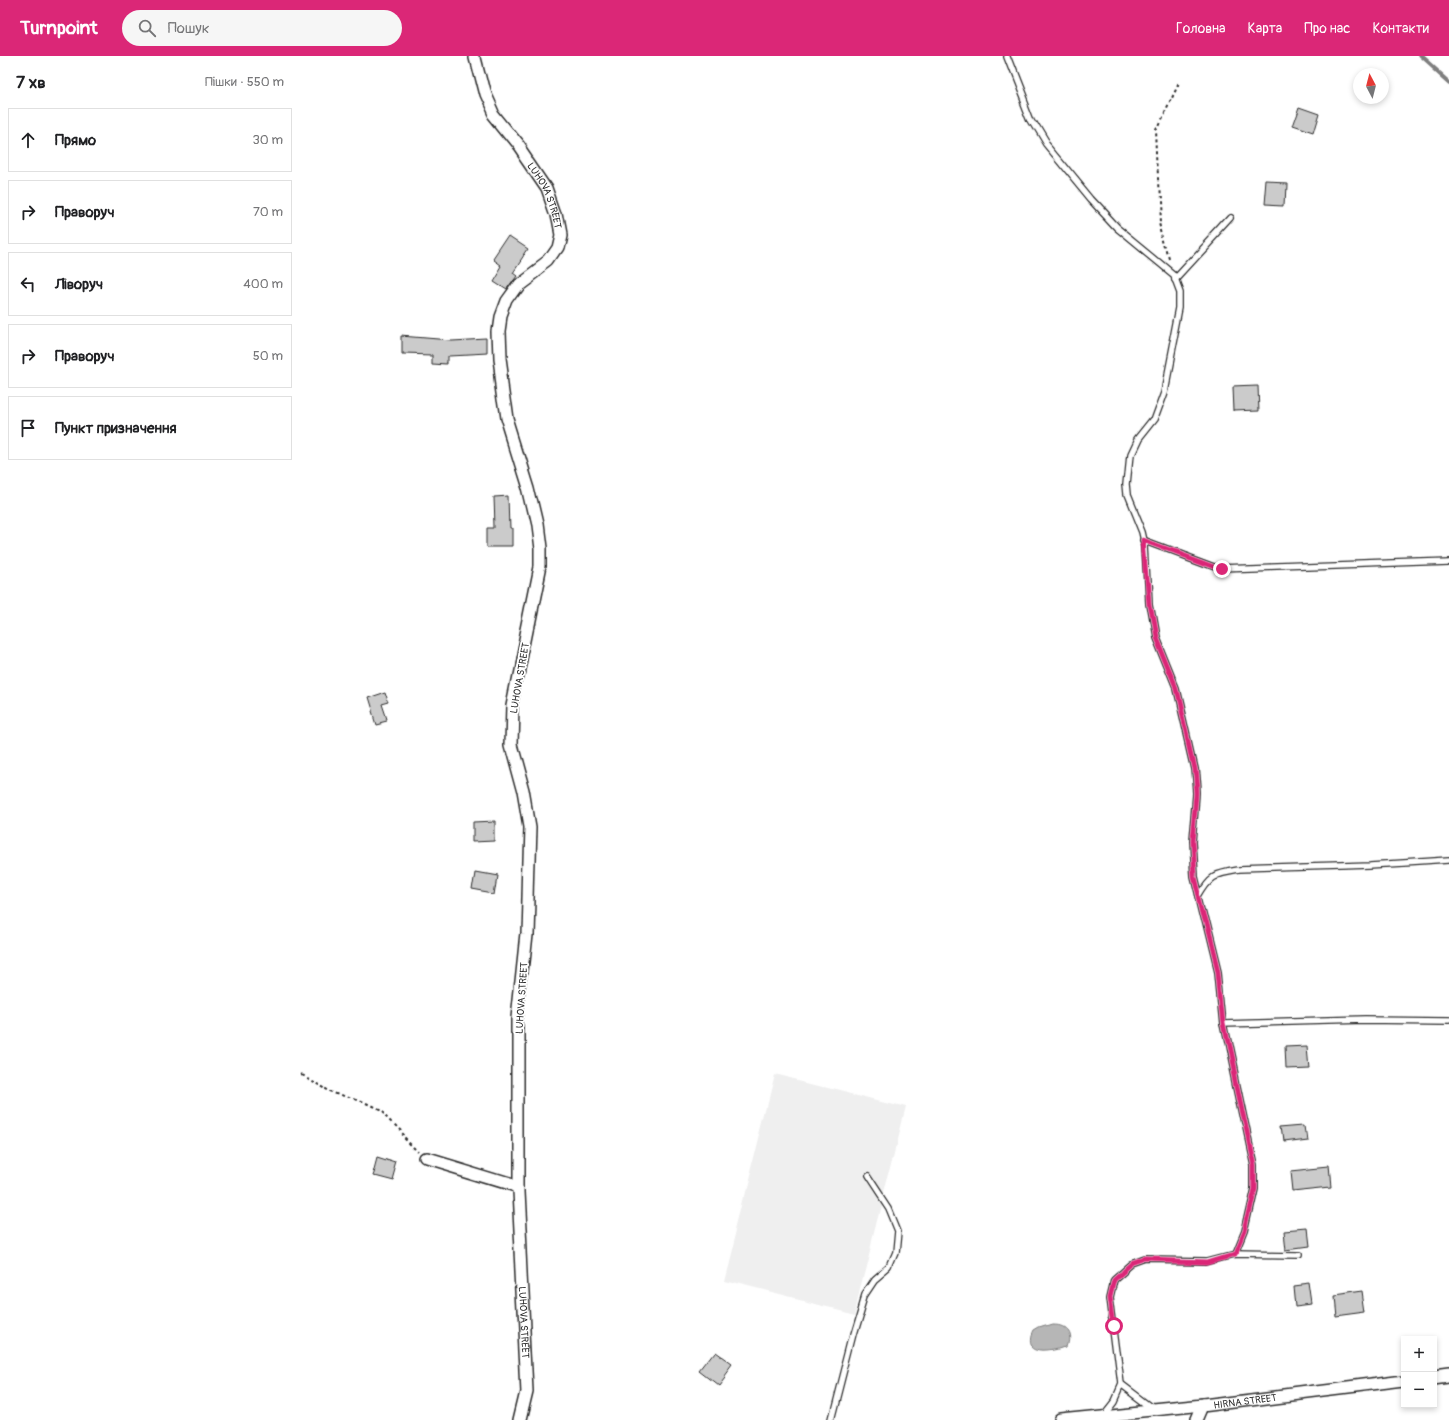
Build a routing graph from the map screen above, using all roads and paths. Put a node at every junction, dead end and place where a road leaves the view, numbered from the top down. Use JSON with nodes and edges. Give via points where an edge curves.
{"nodes":[{"id":1,"x":474,"y":56,"type":"edge"},
{"id":2,"x":1006,"y":56,"type":"edge"},
{"id":3,"x":1178,"y":83,"type":"dead end"},
{"id":4,"x":1231,"y":218,"type":"dead end"},
{"id":5,"x":1175,"y":277,"type":"junction"},
{"id":6,"x":1144,"y":540,"type":"junction"},
{"id":7,"x":1449,"y":561,"type":"edge"},
{"id":8,"x":1449,"y":860,"type":"edge"},
{"id":9,"x":1199,"y":894,"type":"junction"},
{"id":10,"x":1449,"y":1021,"type":"edge"},
{"id":11,"x":1223,"y":1024,"type":"junction"},
{"id":12,"x":300,"y":1072,"type":"edge"},
{"id":13,"x":426,"y":1159,"type":"joint"},
{"id":14,"x":867,"y":1178,"type":"dead end"},
{"id":15,"x":518,"y":1187,"type":"junction"},
{"id":16,"x":1234,"y":1254,"type":"junction"},
{"id":17,"x":1298,"y":1255,"type":"dead end"},
{"id":18,"x":1449,"y":1376,"type":"edge"},
{"id":19,"x":1437,"y":1378,"type":"edge"},
{"id":20,"x":1401,"y":1381,"type":"edge"},
{"id":21,"x":1121,"y":1384,"type":"junction"},
{"id":22,"x":1203,"y":1406,"type":"junction"},
{"id":23,"x":1154,"y":1410,"type":"junction"},
{"id":24,"x":1103,"y":1415,"type":"junction"},
{"id":25,"x":521,"y":1420,"type":"edge"},
{"id":26,"x":831,"y":1420,"type":"edge"},
{"id":27,"x":1061,"y":1420,"type":"edge"},
{"id":28,"x":1197,"y":1420,"type":"edge"}],
"edges":[{"from":1,"to":15,"type":"street","name":"LUHOVA STREET","via":[[484,94],[493,115],[547,188],[560,235],[557,248],[548,261],[519,283],[506,301],[498,331],[499,361],[507,419],[528,486],[537,525],[540,555],[540,567],[512,704],[511,744],[530,827],[527,933],[518,1018]]},
{"from":2,"to":5,"type":"lane","via":[[1031,120],[1046,145],[1117,228]]},
{"from":3,"to":5,"type":"path","via":[[1156,130],[1160,222]]},
{"from":4,"to":5,"type":"lane"},
{"from":5,"to":6,"type":"lane","via":[[1180,291],[1180,308],[1164,390],[1153,420],[1137,440],[1130,455],[1128,470],[1128,495]]},
{"from":6,"to":7,"type":"lane","via":[[1222,569]]},
{"from":6,"to":9,"type":"lane","via":[[1149,603],[1155,637],[1176,689],[1194,767],[1196,794],[1192,843],[1194,875]]},
{"from":8,"to":9,"type":"lane","via":[[1238,869],[1218,872],[1208,879]]},
{"from":9,"to":11,"type":"lane","via":[[1218,973]]},
{"from":10,"to":11,"type":"lane"},
{"from":11,"to":16,"type":"lane","via":[[1253,1165],[1253,1188],[1243,1232]]},
{"from":12,"to":13,"type":"path","via":[[379,1112]]},
{"from":13,"to":15,"type":"street"},
{"from":14,"to":26,"type":"lane","via":[[888,1209],[897,1231],[895,1253],[889,1266],[865,1294]]},
{"from":15,"to":25,"type":"street","name":"LUHOVA STREET","via":[[528,1391]]},
{"from":16,"to":17,"type":"lane"},
{"from":16,"to":21,"type":"lane","via":[[1208,1262],[1145,1260],[1131,1265],[1114,1280],[1110,1296]]},
{"from":18,"to":19,"type":"street"},
{"from":20,"to":22,"type":"street","name":"HIRNA STREET"},
{"from":21,"to":23,"type":"lane"},
{"from":21,"to":24,"type":"lane","via":[[1114,1401]]},
{"from":22,"to":23,"type":"street","name":"HIRNA STREET"},
{"from":22,"to":28,"type":"street"},
{"from":23,"to":24,"type":"street","name":"HIRNA STREET"},
{"from":24,"to":27,"type":"street","name":"HIRNA STREET"}]}
